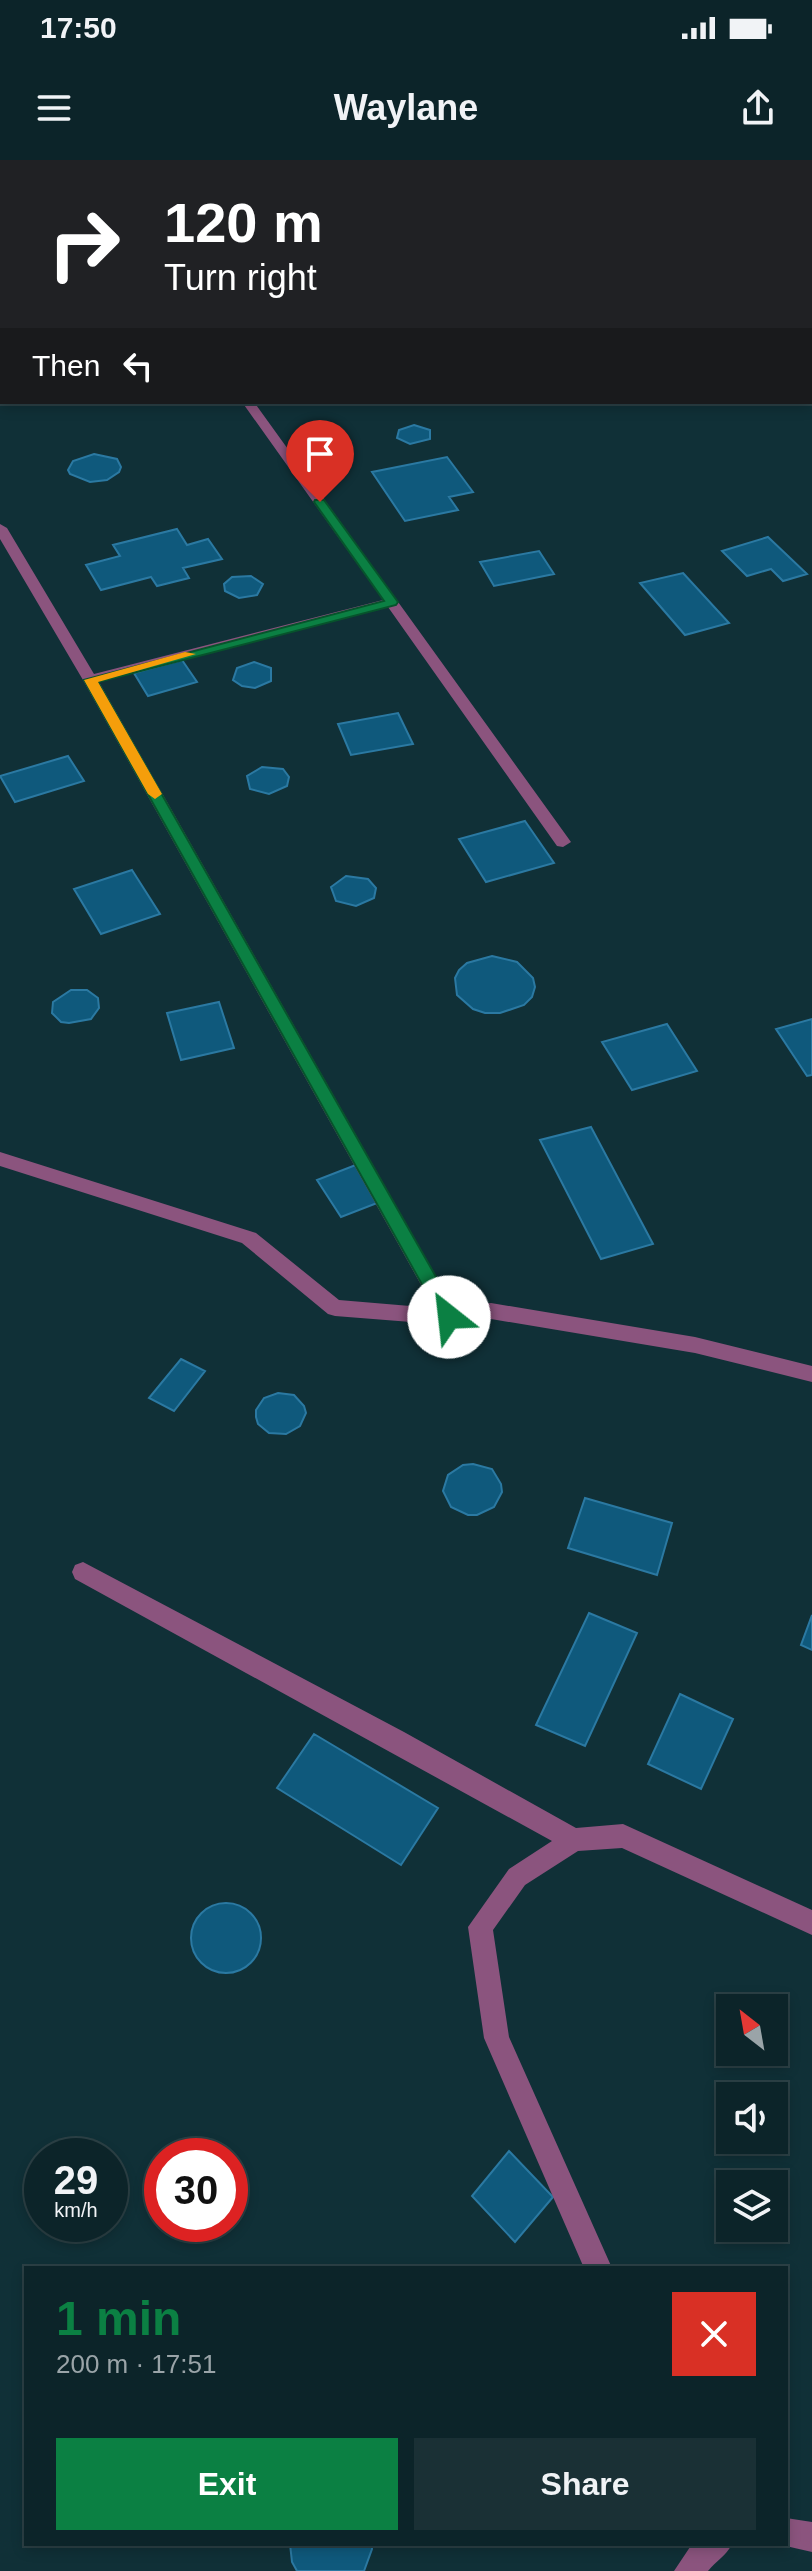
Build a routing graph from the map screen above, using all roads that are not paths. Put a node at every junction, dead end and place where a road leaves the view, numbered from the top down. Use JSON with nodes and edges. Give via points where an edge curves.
{"nodes":[{"id":1,"x":249,"y":404,"type":"edge"},
{"id":2,"x":0,"y":528,"type":"edge"},
{"id":3,"x":392,"y":602,"type":"junction"},
{"id":4,"x":90,"y":680,"type":"junction"},
{"id":5,"x":563,"y":842,"type":"dead end"},
{"id":6,"x":0,"y":1159,"type":"edge"},
{"id":7,"x":449,"y":1317,"type":"junction"},
{"id":8,"x":812,"y":1374,"type":"edge"},
{"id":9,"x":83,"y":1572,"type":"dead end"},
{"id":10,"x":574,"y":1840,"type":"junction"},
{"id":11,"x":812,"y":1923,"type":"edge"},
{"id":12,"x":597,"y":2266,"type":"edge"},
{"id":13,"x":788,"y":2533,"type":"edge"},
{"id":14,"x":812,"y":2537,"type":"edge"},
{"id":15,"x":713,"y":2546,"type":"edge"},
{"id":16,"x":689,"y":2571,"type":"edge"}],
"edges":[{"from":1,"to":3,"type":"street"},
{"from":2,"to":4,"type":"street"},
{"from":3,"to":4,"type":"street"},
{"from":3,"to":5,"type":"street"},
{"from":4,"to":7,"type":"street"},
{"from":6,"to":7,"type":"street","via":[[249,1238],[335,1308]]},
{"from":7,"to":8,"type":"street","via":[[491,1311],[695,1345]]},
{"from":9,"to":10,"type":"street"},
{"from":10,"to":11,"type":"street","via":[[623,1836]]},
{"from":10,"to":12,"type":"street","via":[[517,1877],[480,1927],[497,2038]]},
{"from":13,"to":14,"type":"street"},
{"from":15,"to":16,"type":"street"}]}
